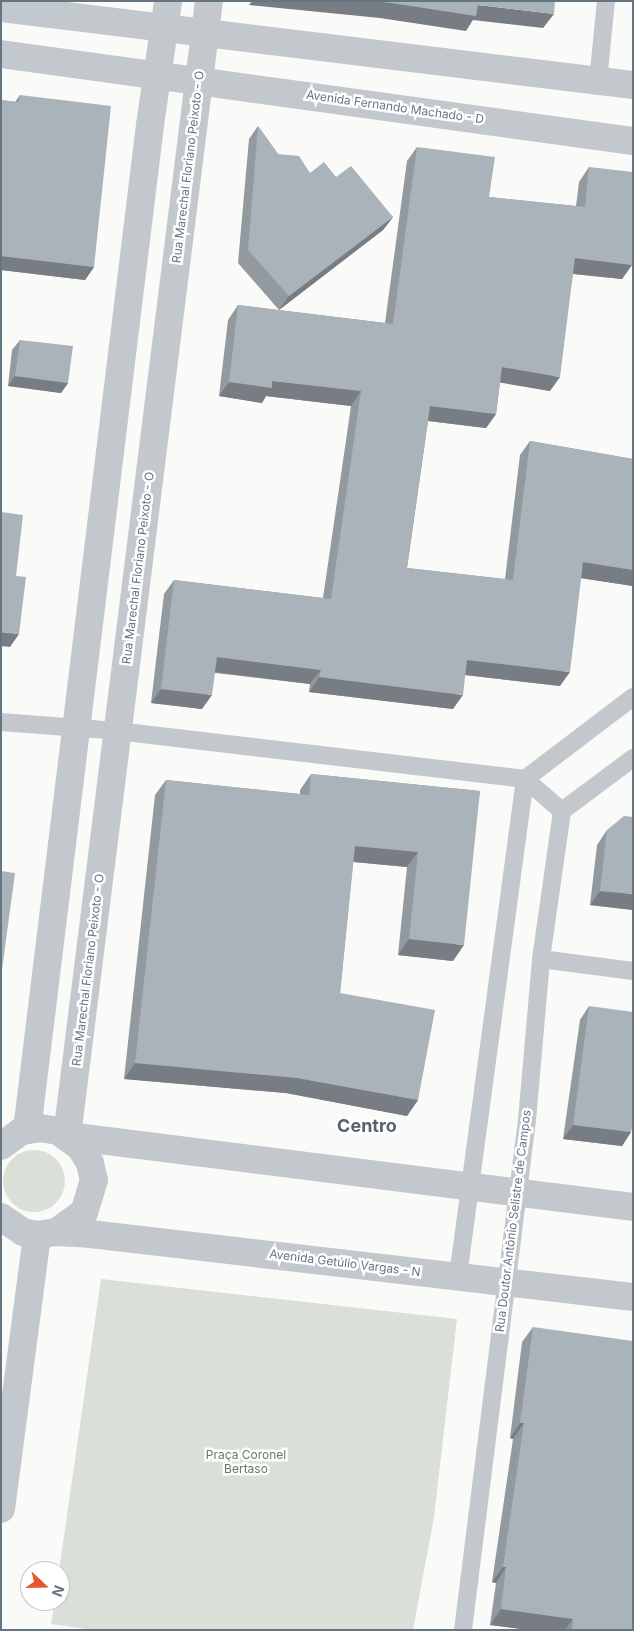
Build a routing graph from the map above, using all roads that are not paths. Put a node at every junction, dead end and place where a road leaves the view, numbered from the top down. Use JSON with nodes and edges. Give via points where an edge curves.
{"nodes":[{"id":1,"x":168,"y":1,"type":"edge"},
{"id":2,"x":209,"y":1,"type":"edge"},
{"id":3,"x":606,"y":1,"type":"edge"},
{"id":4,"x":1,"y":8,"type":"edge"},
{"id":5,"x":164,"y":30,"type":"junction"},
{"id":6,"x":205,"y":34,"type":"junction"},
{"id":7,"x":1,"y":54,"type":"edge"},
{"id":8,"x":156,"y":76,"type":"junction"},
{"id":9,"x":198,"y":80,"type":"junction"},
{"id":10,"x":598,"y":81,"type":"junction"},
{"id":11,"x":633,"y":85,"type":"edge"},
{"id":12,"x":633,"y":141,"type":"edge"},
{"id":13,"x":633,"y":697,"type":"edge"},
{"id":14,"x":1,"y":722,"type":"edge"},
{"id":15,"x":77,"y":728,"type":"junction"},
{"id":16,"x":117,"y":731,"type":"junction"},
{"id":17,"x":633,"y":758,"type":"edge"},
{"id":18,"x":524,"y":779,"type":"junction"},
{"id":19,"x":562,"y":811,"type":"junction"},
{"id":20,"x":541,"y":959,"type":"junction"},
{"id":21,"x":633,"y":971,"type":"edge"},
{"id":22,"x":11,"y":1136,"type":"edge"},
{"id":23,"x":68,"y":1136,"type":"junction"},
{"id":24,"x":469,"y":1186,"type":"junction"},
{"id":25,"x":518,"y":1193,"type":"junction"},
{"id":26,"x":632,"y":1202,"type":"edge"},
{"id":27,"x":4,"y":1222,"type":"edge"},
{"id":28,"x":46,"y":1234,"type":"junction"},
{"id":29,"x":458,"y":1276,"type":"junction"},
{"id":30,"x":506,"y":1282,"type":"junction"},
{"id":31,"x":633,"y":1298,"type":"edge"},
{"id":32,"x":1,"y":1509,"type":"edge"},
{"id":33,"x":464,"y":1630,"type":"edge"}],
"edges":[{"from":1,"to":5,"type":"street"},
{"from":2,"to":6,"type":"street","name":"Rua Marechal Floriano Peixoto - O"},
{"from":3,"to":10,"type":"lane"},
{"from":4,"to":5,"type":"street"},
{"from":5,"to":6,"type":"street"},
{"from":5,"to":8,"type":"street"},
{"from":6,"to":9,"type":"street","name":"Rua Marechal Floriano Peixoto - O"},
{"from":6,"to":10,"type":"street"},
{"from":7,"to":8,"type":"street","name":"Avenida Fernando Machado - D"},
{"from":8,"to":9,"type":"street","name":"Avenida Fernando Machado - D"},
{"from":8,"to":15,"type":"street"},
{"from":9,"to":12,"type":"street","name":"Avenida Fernando Machado - D"},
{"from":9,"to":16,"type":"street","name":"Rua Marechal Floriano Peixoto - O"},
{"from":10,"to":11,"type":"street"},
{"from":13,"to":18,"type":"lane"},
{"from":14,"to":15,"type":"lane"},
{"from":15,"to":16,"type":"lane"},
{"from":15,"to":22,"type":"street"},
{"from":16,"to":18,"type":"lane"},
{"from":16,"to":23,"type":"street","name":"Rua Marechal Floriano Peixoto - O"},
{"from":17,"to":19,"type":"lane"},
{"from":18,"to":19,"type":"lane"},
{"from":18,"to":24,"type":"lane"},
{"from":19,"to":20,"type":"lane","name":"Rua Doutor Antônio Selistre de Campos"},
{"from":20,"to":21,"type":"lane"},
{"from":20,"to":25,"type":"lane","name":"Rua Doutor Antônio Selistre de Campos"},
{"from":22,"to":23,"type":"street","via":[[49,1129]]},
{"from":23,"to":24,"type":"street"},
{"from":23,"to":28,"type":"street","via":[[90,1163],[94,1180],[84,1212]]},
{"from":24,"to":25,"type":"street"},
{"from":24,"to":29,"type":"lane"},
{"from":25,"to":26,"type":"street"},
{"from":25,"to":30,"type":"lane","name":"Rua Doutor Antônio Selistre de Campos"},
{"from":27,"to":28,"type":"street","name":"Avenida Getúlio Vargas - N"},
{"from":28,"to":29,"type":"street","name":"Avenida Getúlio Vargas - N","via":[[90,1234]]},
{"from":28,"to":32,"type":"street"},
{"from":29,"to":30,"type":"street","name":"Avenida Getúlio Vargas - N"},
{"from":30,"to":31,"type":"street","name":"Avenida Getúlio Vargas - N"},
{"from":30,"to":33,"type":"lane","name":"Rua Doutor Antônio Selistre de Campos"}]}
